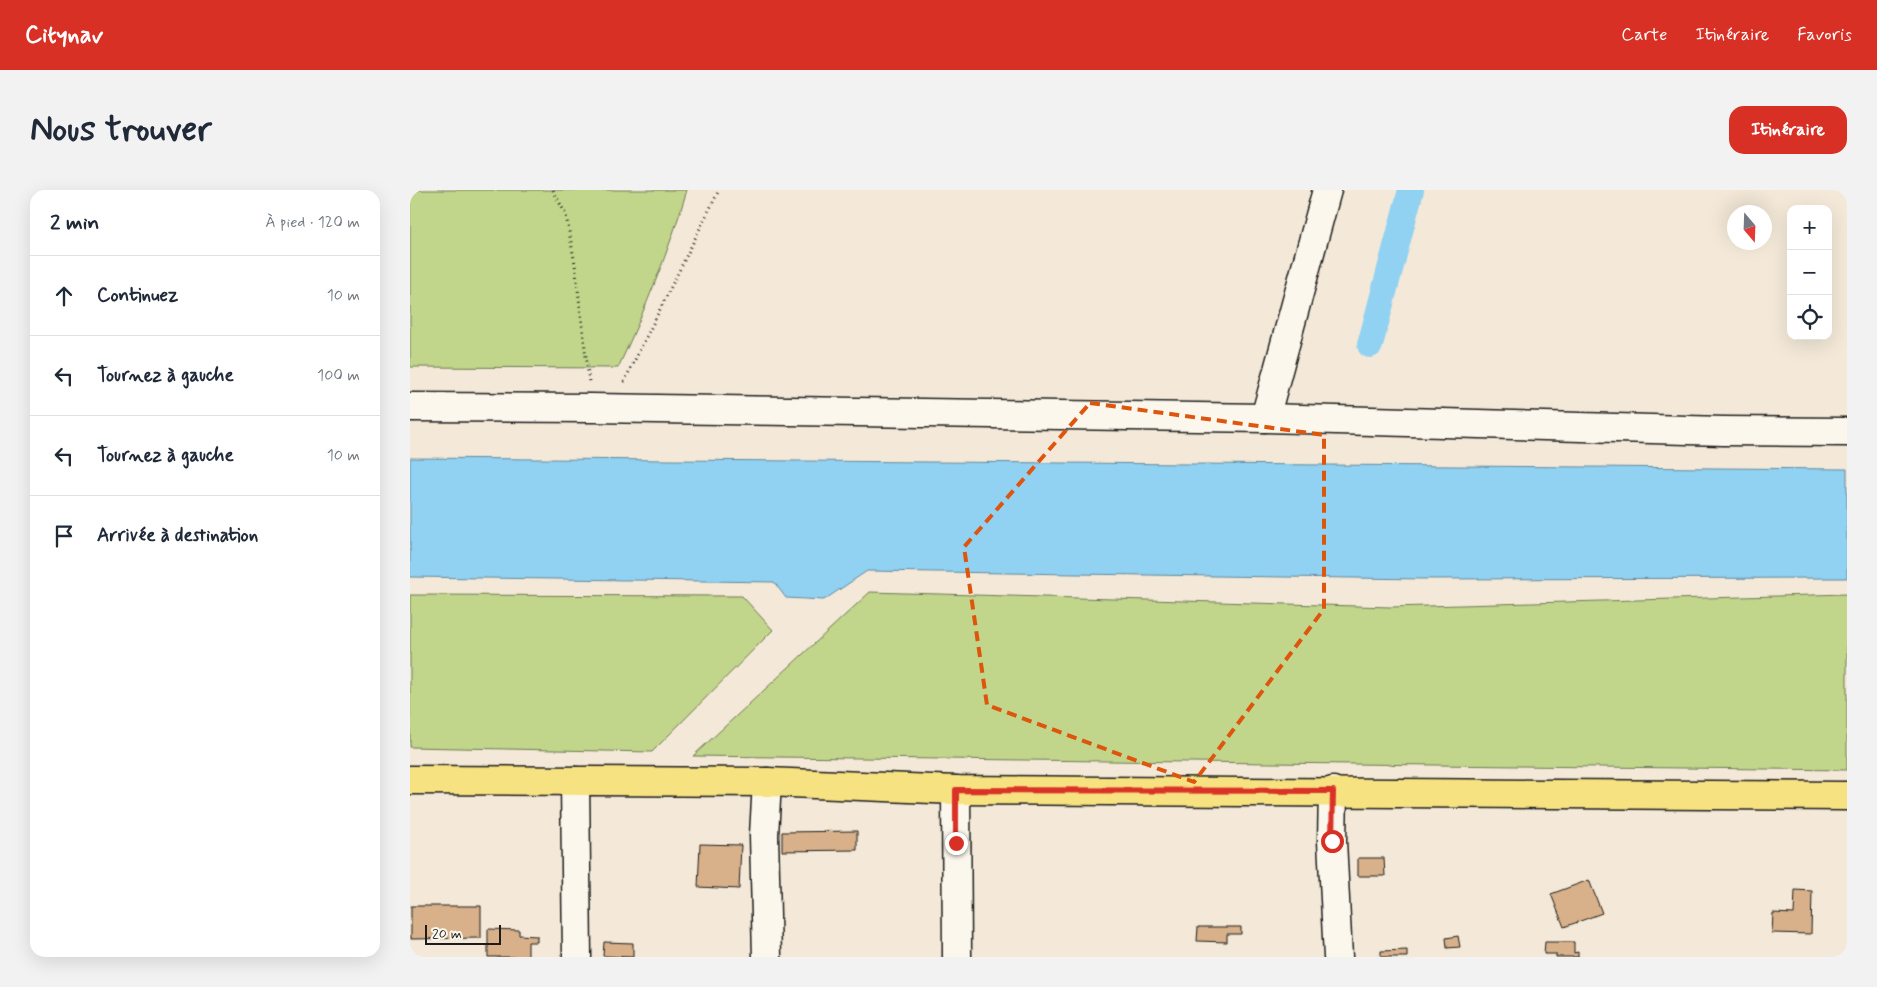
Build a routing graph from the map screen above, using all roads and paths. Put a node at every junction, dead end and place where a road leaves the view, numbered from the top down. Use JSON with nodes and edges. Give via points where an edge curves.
{"nodes":[{"id":1,"x":553,"y":190,"type":"edge"},
{"id":2,"x":719,"y":190,"type":"edge"},
{"id":3,"x":1327,"y":190,"type":"edge"},
{"id":4,"x":410,"y":407,"type":"edge"},
{"id":5,"x":601,"y":408,"type":"junction"},
{"id":6,"x":1265,"y":418,"type":"junction"},
{"id":7,"x":1847,"y":432,"type":"edge"},
{"id":8,"x":410,"y":780,"type":"edge"},
{"id":9,"x":575,"y":781,"type":"junction"},
{"id":10,"x":766,"y":782,"type":"junction"},
{"id":11,"x":956,"y":790,"type":"junction"},
{"id":12,"x":1333,"y":791,"type":"junction"},
{"id":13,"x":1847,"y":796,"type":"edge"},
{"id":14,"x":577,"y":957,"type":"edge"},
{"id":15,"x":766,"y":957,"type":"edge"},
{"id":16,"x":957,"y":957,"type":"edge"},
{"id":17,"x":1338,"y":957,"type":"edge"}],
"edges":[{"from":1,"to":5,"type":"path","via":[[566,215]]},
{"from":2,"to":5,"type":"path"},
{"from":3,"to":6,"type":"street"},
{"from":4,"to":5,"type":"street"},
{"from":5,"to":6,"type":"street"},
{"from":6,"to":7,"type":"street","via":[[1723,432]]},
{"from":8,"to":9,"type":"main road"},
{"from":9,"to":10,"type":"main road"},
{"from":9,"to":14,"type":"street"},
{"from":10,"to":11,"type":"main road"},
{"from":10,"to":15,"type":"street"},
{"from":11,"to":12,"type":"main road"},
{"from":11,"to":16,"type":"street"},
{"from":12,"to":13,"type":"main road"},
{"from":12,"to":17,"type":"street","via":[[1332,841]]}]}
